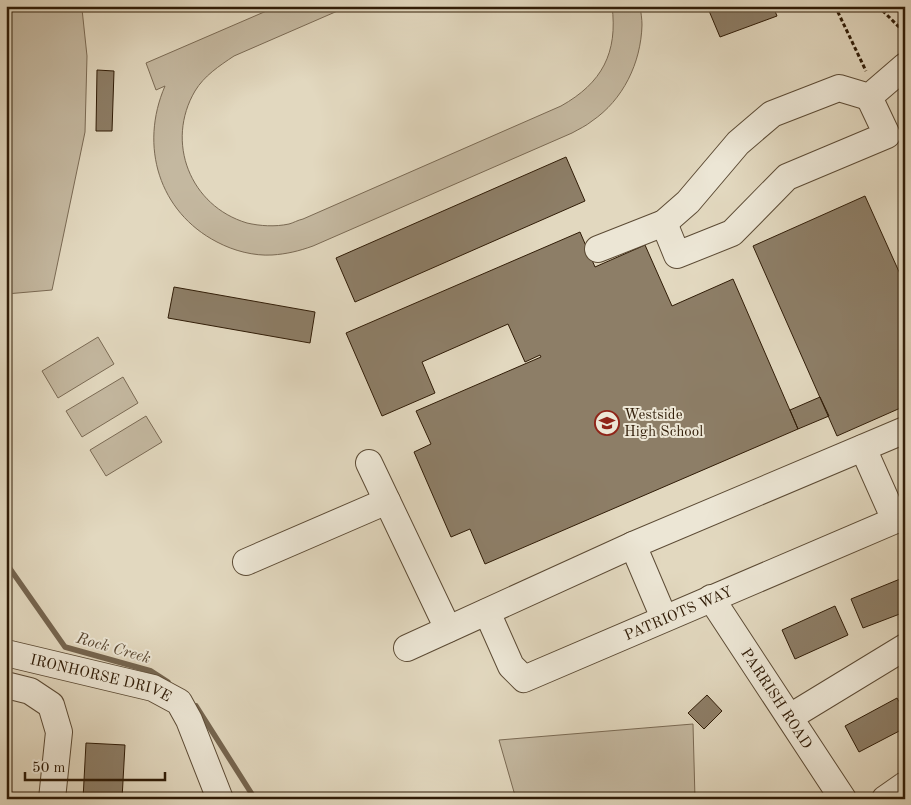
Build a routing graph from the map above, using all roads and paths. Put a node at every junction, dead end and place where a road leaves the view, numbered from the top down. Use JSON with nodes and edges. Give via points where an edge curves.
{"nodes":[{"id":1,"x":96,"y":6,"type":"edge"},
{"id":2,"x":112,"y":6,"type":"edge"},
{"id":3,"x":835,"y":6,"type":"edge"},
{"id":4,"x":878,"y":6,"type":"edge"},
{"id":5,"x":905,"y":33,"type":"edge"},
{"id":6,"x":905,"y":66,"type":"edge"},
{"id":7,"x":869,"y":87,"type":"junction"},
{"id":8,"x":664,"y":223,"type":"junction"},
{"id":9,"x":598,"y":249,"type":"dead end"},
{"id":10,"x":905,"y":430,"type":"edge"},
{"id":11,"x":862,"y":448,"type":"junction"},
{"id":12,"x":369,"y":463,"type":"dead end"},
{"id":13,"x":387,"y":502,"type":"junction"},
{"id":14,"x":900,"y":518,"type":"edge"},
{"id":15,"x":633,"y":545,"type":"junction"},
{"id":16,"x":246,"y":562,"type":"dead end"},
{"id":17,"x":712,"y":598,"type":"junction"},
{"id":18,"x":486,"y":612,"type":"junction"},
{"id":19,"x":664,"y":618,"type":"junction"},
{"id":20,"x":448,"y":629,"type":"junction"},
{"id":21,"x":905,"y":647,"type":"edge"},
{"id":22,"x":407,"y":648,"type":"dead end"},
{"id":23,"x":6,"y":653,"type":"edge"},
{"id":24,"x":6,"y":685,"type":"edge"},
{"id":25,"x":790,"y":717,"type":"junction"},
{"id":26,"x":905,"y":785,"type":"edge"},
{"id":27,"x":52,"y":799,"type":"edge"},
{"id":28,"x":220,"y":799,"type":"edge"},
{"id":29,"x":843,"y":799,"type":"edge"},
{"id":30,"x":884,"y":799,"type":"edge"}],
"edges":[{"from":1,"to":2,"type":"path"},
{"from":3,"to":7,"type":"path"},
{"from":4,"to":5,"type":"path"},
{"from":6,"to":7,"type":"street"},
{"from":7,"to":8,"type":"street","via":[[839,88],[772,114],[738,143],[688,202]]},
{"from":7,"to":8,"type":"street","via":[[886,135],[787,177],[732,233],[677,255]]},
{"from":8,"to":9,"type":"street"},
{"from":10,"to":11,"type":"street"},
{"from":11,"to":14,"type":"street"},
{"from":11,"to":15,"type":"street"},
{"from":12,"to":13,"type":"street"},
{"from":13,"to":16,"type":"street"},
{"from":13,"to":20,"type":"street"},
{"from":14,"to":17,"type":"street","name":"PATRIOTS WAY"},
{"from":15,"to":18,"type":"street"},
{"from":15,"to":19,"type":"street"},
{"from":17,"to":19,"type":"street","name":"PATRIOTS WAY"},
{"from":17,"to":25,"type":"street","name":"PARRISH ROAD"},
{"from":18,"to":19,"type":"street","name":"PATRIOTS WAY","via":[[511,666],[524,679]]},
{"from":18,"to":20,"type":"street"},
{"from":20,"to":22,"type":"street"},
{"from":21,"to":25,"type":"street"},
{"from":23,"to":28,"type":"street","name":"IRONHORSE DRIVE","via":[[153,688],[179,702]]},
{"from":24,"to":27,"type":"street","via":[[30,691],[51,705],[58,732]]},
{"from":25,"to":29,"type":"street","name":"PARRISH ROAD"},
{"from":26,"to":30,"type":"street"}]}
